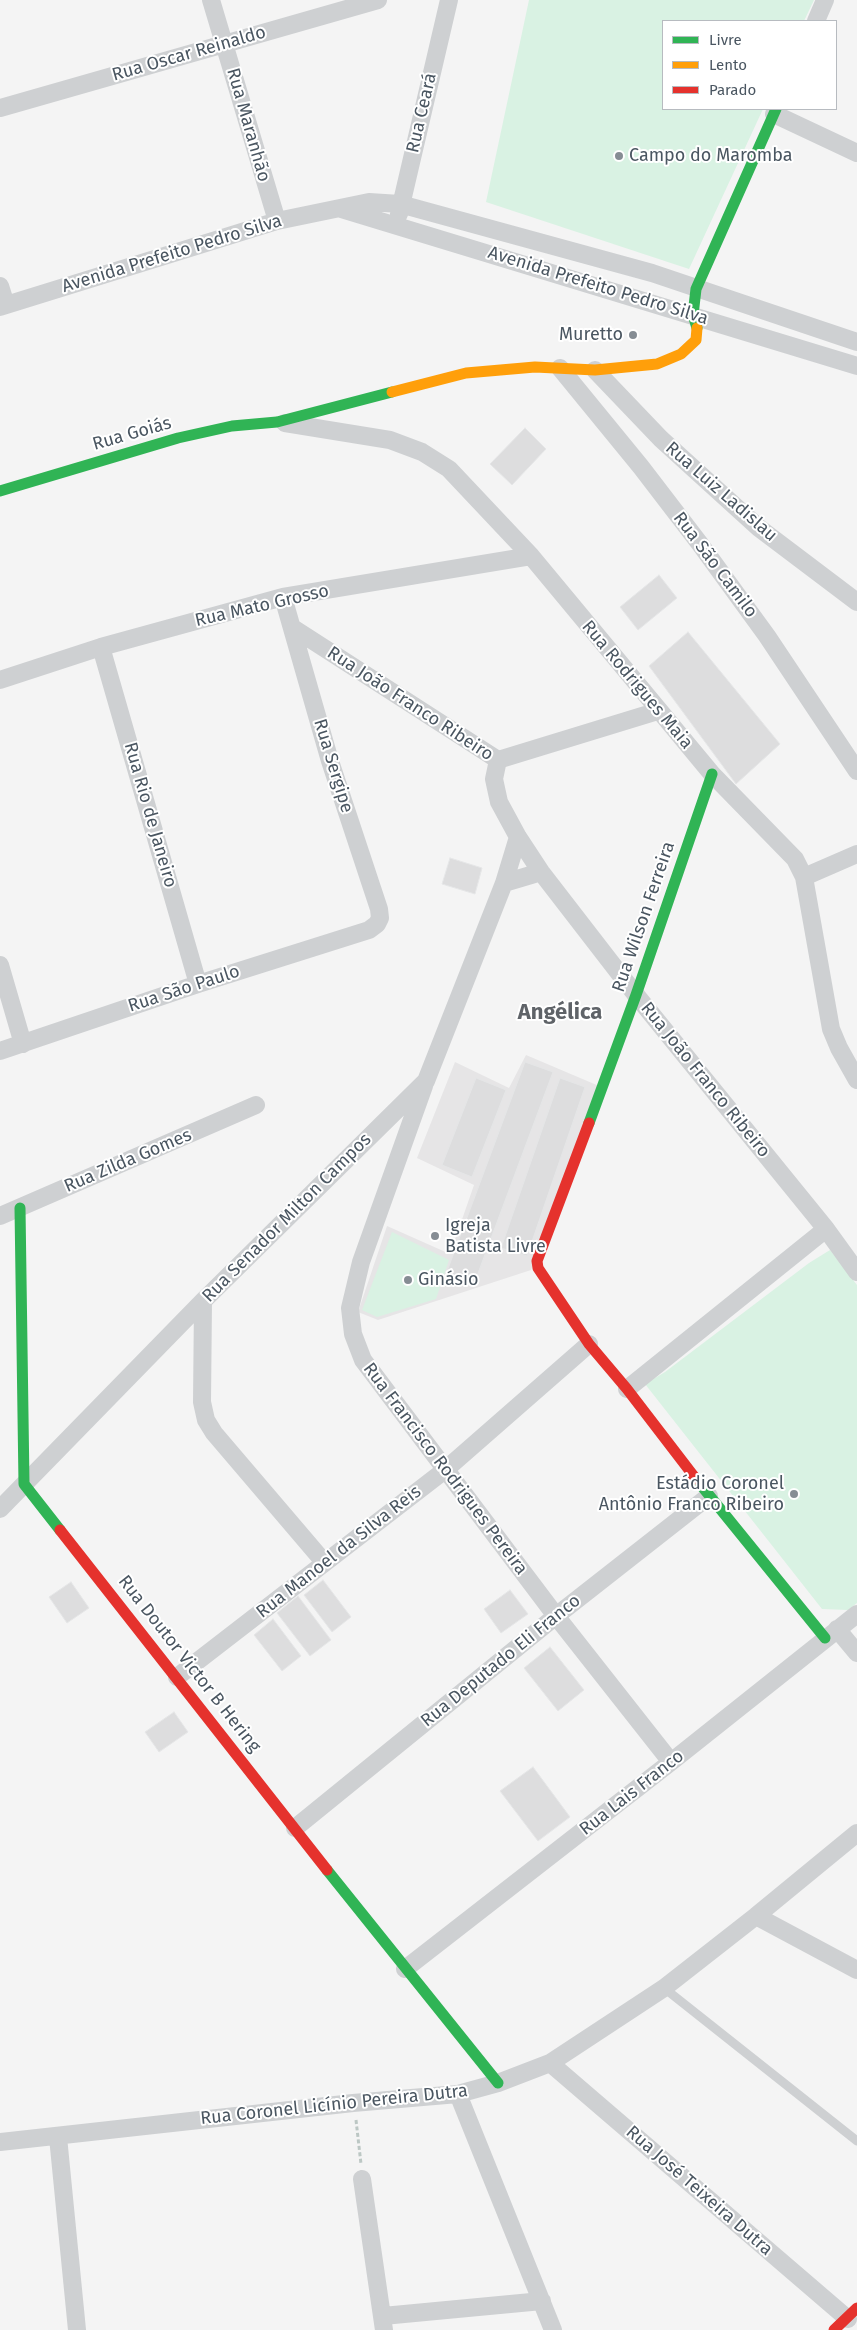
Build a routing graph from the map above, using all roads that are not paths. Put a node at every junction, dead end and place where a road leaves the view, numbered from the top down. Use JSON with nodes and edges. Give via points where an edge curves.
{"nodes":[{"id":1,"x":211,"y":0,"type":"edge"},
{"id":2,"x":378,"y":0,"type":"edge"},
{"id":3,"x":449,"y":0,"type":"edge"},
{"id":4,"x":825,"y":0,"type":"edge"},
{"id":5,"x":816,"y":20,"type":"edge"},
{"id":6,"x":224,"y":44,"type":"junction"},
{"id":7,"x":0,"y":108,"type":"edge"},
{"id":8,"x":775,"y":112,"type":"edge"},
{"id":9,"x":857,"y":153,"type":"edge"},
{"id":10,"x":400,"y":204,"type":"junction"},
{"id":11,"x":338,"y":208,"type":"junction"},
{"id":12,"x":276,"y":221,"type":"junction"},
{"id":13,"x":396,"y":226,"type":"junction"},
{"id":14,"x":0,"y":286,"type":"edge"},
{"id":15,"x":696,"y":289,"type":"junction"},
{"id":16,"x":3,"y":306,"type":"edge"},
{"id":17,"x":693,"y":315,"type":"junction"},
{"id":18,"x":857,"y":342,"type":"edge"},
{"id":19,"x":857,"y":366,"type":"edge"},
{"id":20,"x":560,"y":368,"type":"junction"},
{"id":21,"x":595,"y":370,"type":"junction"},
{"id":22,"x":277,"y":422,"type":"junction"},
{"id":23,"x":0,"y":491,"type":"edge"},
{"id":24,"x":530,"y":556,"type":"junction"},
{"id":25,"x":283,"y":598,"type":"junction"},
{"id":26,"x":857,"y":602,"type":"edge"},
{"id":27,"x":293,"y":628,"type":"junction"},
{"id":28,"x":102,"y":647,"type":"junction"},
{"id":29,"x":0,"y":680,"type":"edge"},
{"id":30,"x":658,"y":711,"type":"junction"},
{"id":31,"x":498,"y":760,"type":"junction"},
{"id":32,"x":857,"y":771,"type":"edge"},
{"id":33,"x":712,"y":774,"type":"junction"},
{"id":34,"x":518,"y":837,"type":"junction"},
{"id":35,"x":857,"y":854,"type":"edge"},
{"id":36,"x":541,"y":872,"type":"junction"},
{"id":37,"x":804,"y":877,"type":"junction"},
{"id":38,"x":504,"y":883,"type":"junction"},
{"id":39,"x":370,"y":930,"type":"joint"},
{"id":40,"x":0,"y":965,"type":"edge"},
{"id":41,"x":198,"y":984,"type":"junction"},
{"id":42,"x":636,"y":995,"type":"junction"},
{"id":43,"x":23,"y":1044,"type":"junction"},
{"id":44,"x":0,"y":1051,"type":"edge"},
{"id":45,"x":857,"y":1080,"type":"edge"},
{"id":46,"x":426,"y":1081,"type":"junction"},
{"id":47,"x":256,"y":1105,"type":"dead end"},
{"id":48,"x":20,"y":1208,"type":"junction"},
{"id":49,"x":0,"y":1216,"type":"edge"},
{"id":50,"x":826,"y":1229,"type":"junction"},
{"id":51,"x":857,"y":1272,"type":"edge"},
{"id":52,"x":203,"y":1301,"type":"junction"},
{"id":53,"x":589,"y":1344,"type":"junction"},
{"id":54,"x":627,"y":1389,"type":"junction"},
{"id":55,"x":445,"y":1470,"type":"junction"},
{"id":56,"x":24,"y":1484,"type":"junction"},
{"id":57,"x":709,"y":1496,"type":"junction"},
{"id":58,"x":0,"y":1508,"type":"edge"},
{"id":59,"x":324,"y":1562,"type":"junction"},
{"id":60,"x":857,"y":1614,"type":"edge"},
{"id":61,"x":556,"y":1616,"type":"junction"},
{"id":62,"x":831,"y":1634,"type":"junction"},
{"id":63,"x":857,"y":1653,"type":"edge"},
{"id":64,"x":177,"y":1678,"type":"junction"},
{"id":65,"x":672,"y":1762,"type":"junction"},
{"id":66,"x":295,"y":1828,"type":"junction"},
{"id":67,"x":857,"y":1833,"type":"edge"},
{"id":68,"x":756,"y":1916,"type":"junction"},
{"id":69,"x":406,"y":1969,"type":"junction"},
{"id":70,"x":857,"y":1970,"type":"edge"},
{"id":71,"x":664,"y":1988,"type":"junction"},
{"id":72,"x":550,"y":2063,"type":"junction"},
{"id":73,"x":498,"y":2083,"type":"junction"},
{"id":74,"x":458,"y":2094,"type":"junction"},
{"id":75,"x":58,"y":2136,"type":"junction"},
{"id":76,"x":857,"y":2141,"type":"edge"},
{"id":77,"x":0,"y":2142,"type":"edge"},
{"id":78,"x":362,"y":2179,"type":"road end"},
{"id":79,"x":542,"y":2301,"type":"junction"},
{"id":80,"x":852,"y":2314,"type":"edge"},
{"id":81,"x":384,"y":2323,"type":"edge"},
{"id":82,"x":77,"y":2330,"type":"edge"},
{"id":83,"x":553,"y":2330,"type":"edge"},
{"id":84,"x":834,"y":2330,"type":"edge"}],
"edges":[{"from":1,"to":6,"type":"street","name":"Rua Maranhão"},
{"from":2,"to":6,"type":"street","name":"Rua Oscar Reinaldo"},
{"from":3,"to":10,"type":"street","name":"Rua Ceará"},
{"from":4,"to":5,"type":"street"},
{"from":6,"to":7,"type":"street","name":"Rua Oscar Reinaldo"},
{"from":6,"to":12,"type":"street","name":"Rua Maranhão"},
{"from":8,"to":9,"type":"street"},
{"from":8,"to":15,"type":"street"},
{"from":10,"to":11,"type":"street","name":"Avenida Prefeito Pedro Silva","via":[[369,202]]},
{"from":10,"to":13,"type":"street","name":"Rua Ceará"},
{"from":10,"to":15,"type":"street","name":"Avenida Prefeito Pedro Silva","via":[[652,273]]},
{"from":11,"to":12,"type":"street","name":"Avenida Prefeito Pedro Silva"},
{"from":11,"to":13,"type":"street","name":"Avenida Prefeito Pedro Silva"},
{"from":12,"to":16,"type":"street","name":"Avenida Prefeito Pedro Silva"},
{"from":13,"to":17,"type":"street","name":"Avenida Prefeito Pedro Silva"},
{"from":14,"to":16,"type":"street"},
{"from":15,"to":17,"type":"street"},
{"from":15,"to":18,"type":"street","name":"Avenida Prefeito Pedro Silva"},
{"from":17,"to":19,"type":"street","name":"Avenida Prefeito Pedro Silva"},
{"from":17,"to":21,"type":"street","via":[[698,332],[696,340],[682,354],[657,364]]},
{"from":20,"to":21,"type":"street"},
{"from":20,"to":22,"type":"street","via":[[535,366],[466,373]]},
{"from":20,"to":32,"type":"street","name":"Rua São Camilo","via":[[700,544],[767,636]]},
{"from":21,"to":26,"type":"street","name":"Rua Luiz Ladislau","via":[[661,439],[759,528]]},
{"from":22,"to":23,"type":"street","name":"Rua Goiás","via":[[232,426],[178,438]]},
{"from":22,"to":24,"type":"street","name":"Rua Rodrigues Maia","via":[[390,440],[422,452],[449,469]]},
{"from":24,"to":25,"type":"street","name":"Rua Mato Grosso"},
{"from":24,"to":30,"type":"street","name":"Rua Rodrigues Maia"},
{"from":25,"to":27,"type":"street","name":"Rua Sergipe"},
{"from":25,"to":28,"type":"street","name":"Rua Mato Grosso"},
{"from":27,"to":31,"type":"street","name":"Rua João Franco Ribeiro"},
{"from":27,"to":39,"type":"street","name":"Rua Sergipe","via":[[330,762],[379,909],[380,918]]},
{"from":28,"to":29,"type":"street","name":"Rua Mato Grosso"},
{"from":28,"to":41,"type":"street","name":"Rua Rio de Janeiro"},
{"from":30,"to":31,"type":"street"},
{"from":30,"to":33,"type":"street","name":"Rua Rodrigues Maia"},
{"from":31,"to":34,"type":"street","name":"Rua João Franco Ribeiro","via":[[494,779],[499,802]]},
{"from":33,"to":37,"type":"street","name":"Rua Rodrigues Maia","via":[[794,860]]},
{"from":33,"to":42,"type":"street","name":"Rua Wilson Ferreira"},
{"from":34,"to":36,"type":"street","name":"Rua João Franco Ribeiro"},
{"from":34,"to":38,"type":"street","name":"Rua Senador Milton Campos"},
{"from":35,"to":37,"type":"street"},
{"from":36,"to":38,"type":"street"},
{"from":36,"to":42,"type":"street","name":"Rua João Franco Ribeiro"},
{"from":37,"to":45,"type":"street","name":"Rua Rodrigues Maia","via":[[831,1029]]},
{"from":38,"to":46,"type":"street","name":"Rua Senador Milton Campos"},
{"from":39,"to":41,"type":"street","name":"Rua São Paulo"},
{"from":40,"to":43,"type":"street"},
{"from":41,"to":43,"type":"street","name":"Rua São Paulo"},
{"from":42,"to":50,"type":"street","name":"Rua João Franco Ribeiro"},
{"from":42,"to":53,"type":"street","name":"Rua Wilson Ferreira","via":[[538,1261],[538,1268]]},
{"from":43,"to":44,"type":"street","name":"Rua São Paulo"},
{"from":46,"to":52,"type":"street","name":"Rua Senador Milton Campos"},
{"from":46,"to":55,"type":"street","name":"Rua Francisco Rodrigues Pereira","via":[[362,1262],[350,1308],[353,1334],[363,1360]]},
{"from":47,"to":48,"type":"street","name":"Rua Zilda Gomes"},
{"from":48,"to":49,"type":"street","name":"Rua Zilda Gomes"},
{"from":48,"to":56,"type":"street"},
{"from":50,"to":51,"type":"street","name":"Rua João Franco Ribeiro"},
{"from":50,"to":54,"type":"street"},
{"from":52,"to":56,"type":"street","name":"Rua Senador Milton Campos"},
{"from":52,"to":59,"type":"street","via":[[202,1402],[206,1420]]},
{"from":53,"to":54,"type":"street"},
{"from":53,"to":55,"type":"street","name":"Rua Manoel da Silva Reis"},
{"from":54,"to":57,"type":"street"},
{"from":55,"to":59,"type":"street","name":"Rua Manoel da Silva Reis"},
{"from":55,"to":61,"type":"street","name":"Rua Francisco Rodrigues Pereira"},
{"from":56,"to":58,"type":"street","name":"Rua Senador Milton Campos"},
{"from":56,"to":64,"type":"street","name":"Rua Doutor Victor B Hering"},
{"from":57,"to":61,"type":"street","name":"Rua Deputado Eli Franco"},
{"from":57,"to":62,"type":"street"},
{"from":59,"to":64,"type":"street","name":"Rua Manoel da Silva Reis"},
{"from":60,"to":62,"type":"street","name":"Rua Lais Franco"},
{"from":61,"to":65,"type":"street","name":"Rua Francisco Rodrigues Pereira"},
{"from":61,"to":66,"type":"street","name":"Rua Deputado Eli Franco"},
{"from":62,"to":63,"type":"street"},
{"from":62,"to":65,"type":"street","name":"Rua Lais Franco"},
{"from":64,"to":66,"type":"street","name":"Rua Doutor Victor B Hering"},
{"from":65,"to":69,"type":"street","name":"Rua Lais Franco"},
{"from":66,"to":69,"type":"street","name":"Rua Doutor Victor B Hering"},
{"from":67,"to":68,"type":"street","name":"Rua Coronel Licínio Pereira Dutra"},
{"from":68,"to":70,"type":"street"},
{"from":68,"to":71,"type":"street","name":"Rua Coronel Licínio Pereira Dutra"},
{"from":69,"to":73,"type":"street","name":"Rua Doutor Victor B Hering"},
{"from":71,"to":72,"type":"street","name":"Rua Coronel Licínio Pereira Dutra"},
{"from":71,"to":76,"type":"lane"},
{"from":72,"to":73,"type":"street","name":"Rua Coronel Licínio Pereira Dutra"},
{"from":72,"to":80,"type":"street","name":"Rua José Teixeira Dutra"},
{"from":73,"to":74,"type":"street","name":"Rua Coronel Licínio Pereira Dutra"},
{"from":74,"to":75,"type":"street","name":"Rua Coronel Licínio Pereira Dutra"},
{"from":74,"to":79,"type":"street"},
{"from":75,"to":77,"type":"street","name":"Rua Coronel Licínio Pereira Dutra"},
{"from":75,"to":82,"type":"street"},
{"from":78,"to":81,"type":"street"},
{"from":79,"to":81,"type":"street"},
{"from":79,"to":83,"type":"street"},
{"from":80,"to":84,"type":"street"}]}
